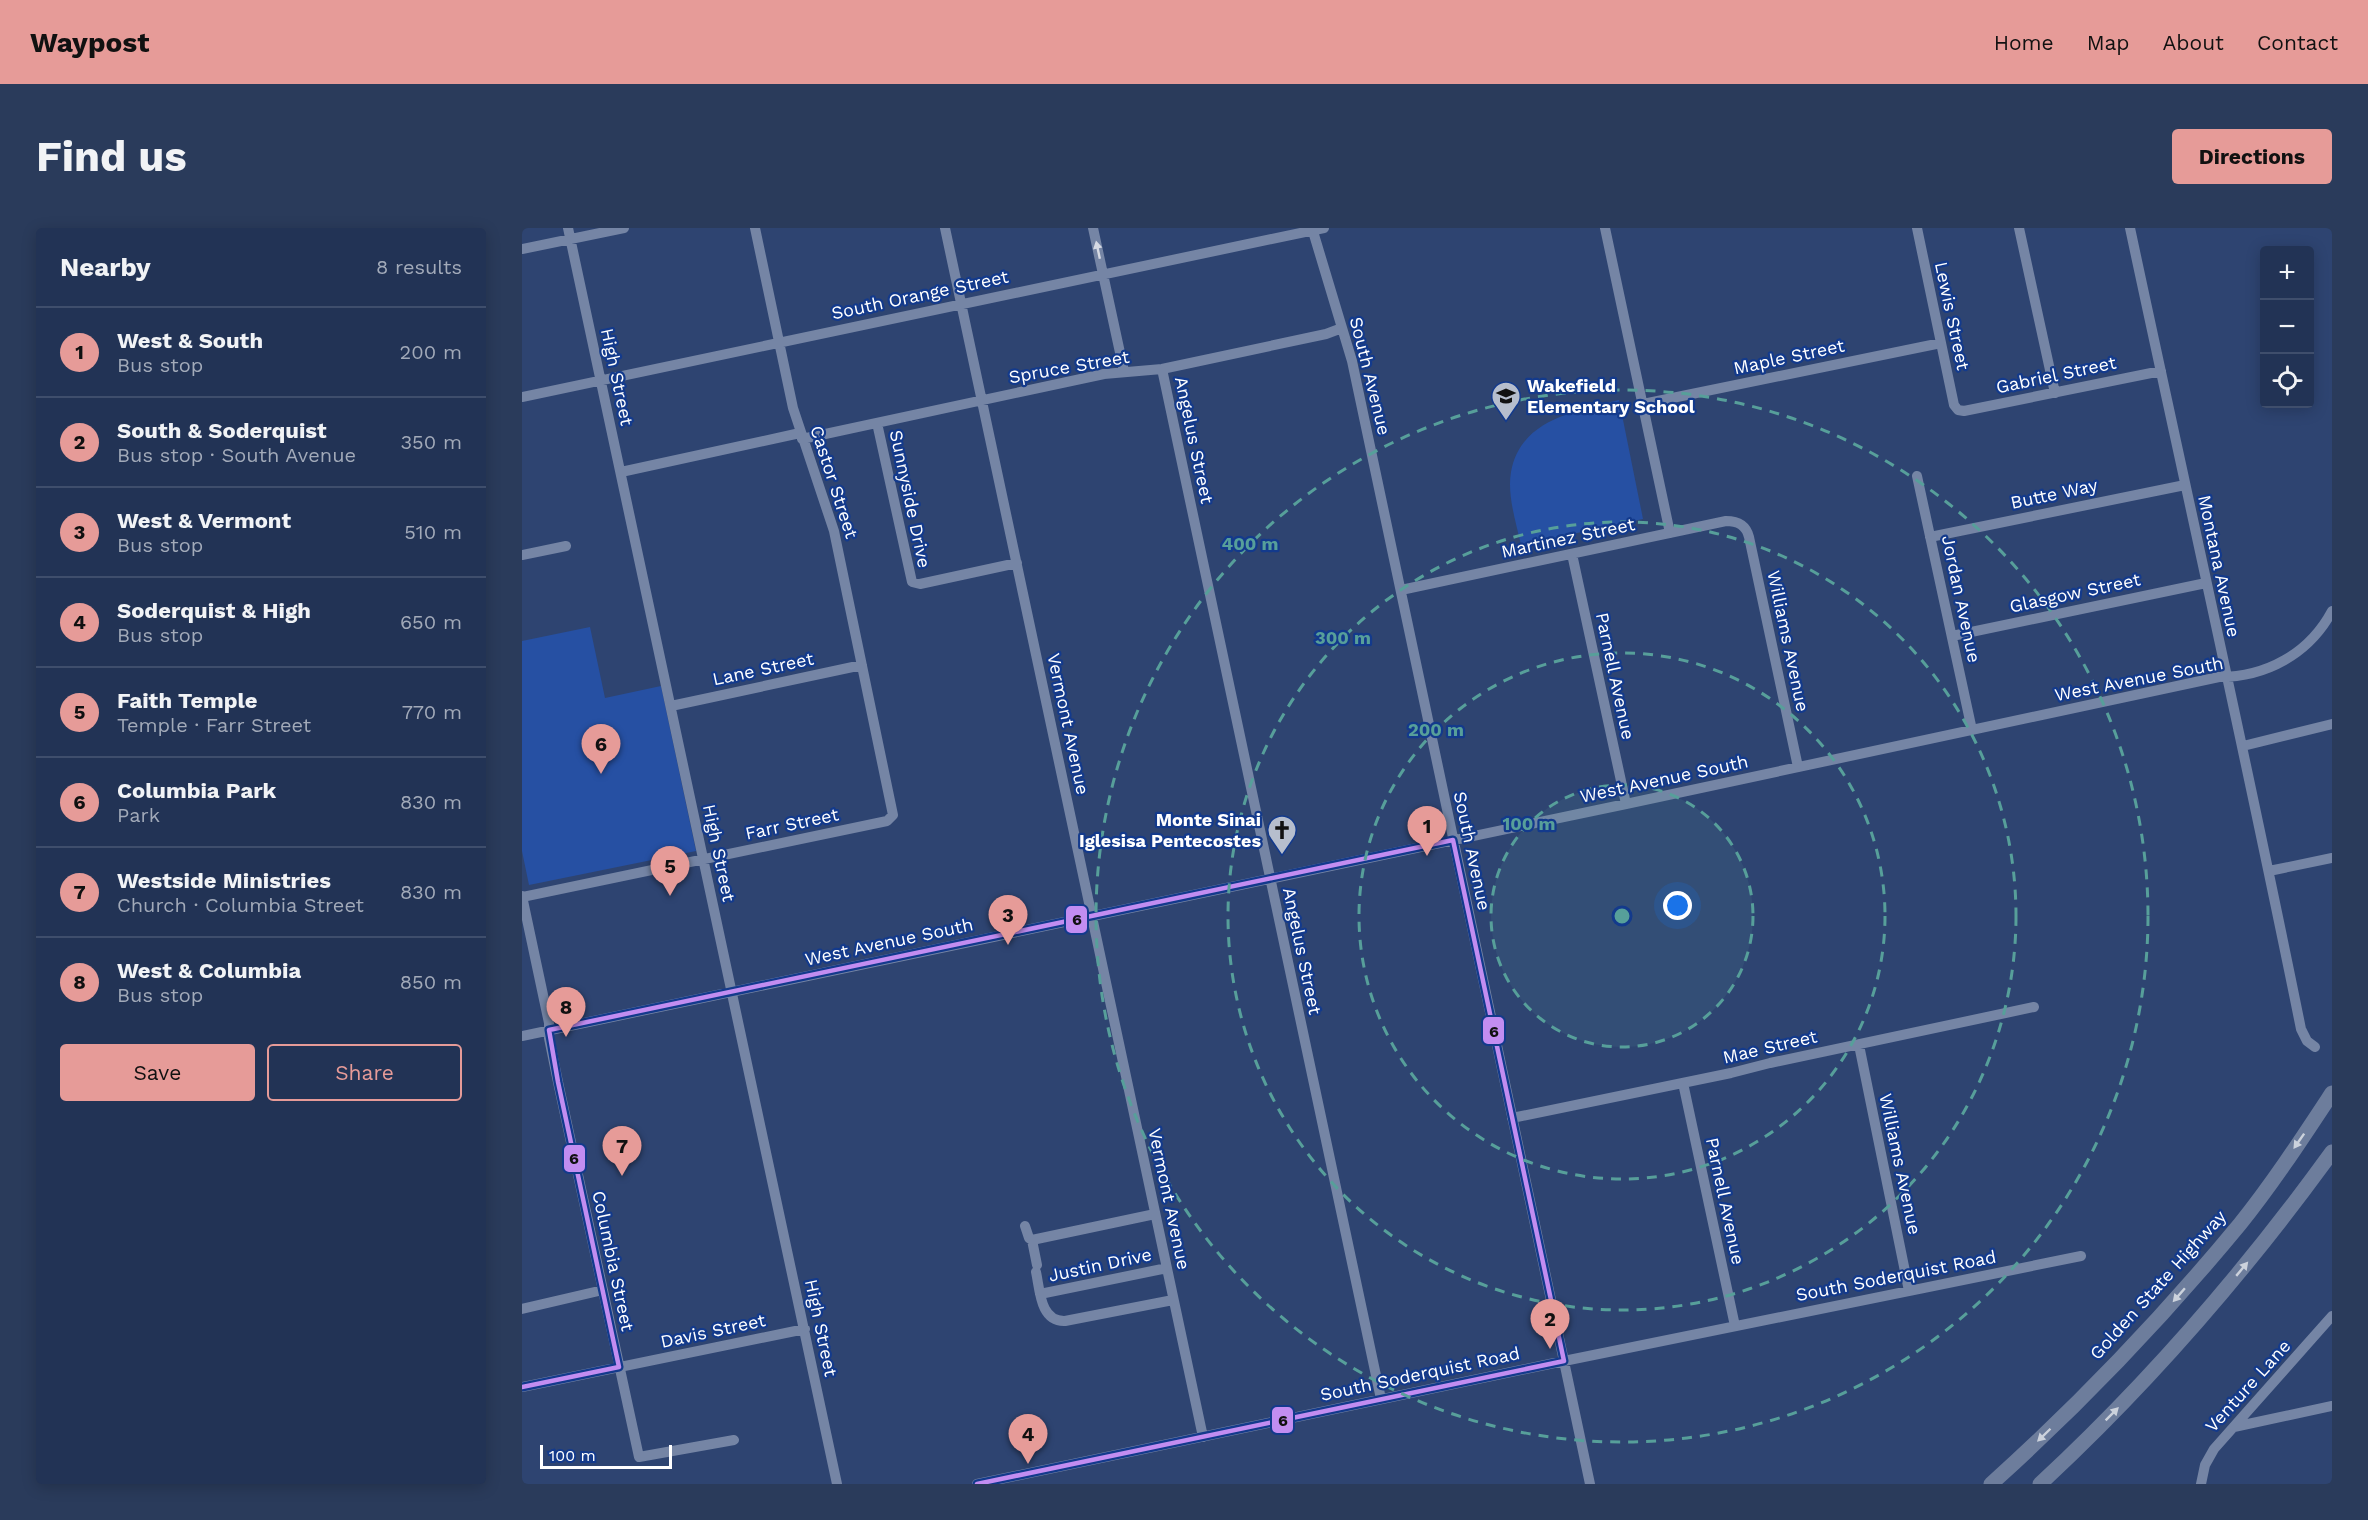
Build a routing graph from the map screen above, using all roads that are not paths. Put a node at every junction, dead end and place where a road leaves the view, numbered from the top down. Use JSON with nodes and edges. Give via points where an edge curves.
{"nodes":[{"id":1,"x":624,"y":228,"type":"edge"},
{"id":2,"x":755,"y":228,"type":"edge"},
{"id":3,"x":945,"y":228,"type":"edge"},
{"id":4,"x":1093,"y":228,"type":"edge"},
{"id":5,"x":1324,"y":228,"type":"edge"},
{"id":6,"x":1605,"y":228,"type":"edge"},
{"id":7,"x":1917,"y":228,"type":"edge"},
{"id":8,"x":2019,"y":228,"type":"edge"},
{"id":9,"x":2130,"y":228,"type":"edge"},
{"id":10,"x":1312,"y":229,"type":"edge"},
{"id":11,"x":570,"y":234,"type":"edge"},
{"id":12,"x":522,"y":249,"type":"edge"},
{"id":13,"x":1103,"y":273,"type":"junction"},
{"id":14,"x":961,"y":303,"type":"junction"},
{"id":15,"x":1342,"y":328,"type":"junction"},
{"id":16,"x":779,"y":342,"type":"junction"},
{"id":17,"x":1941,"y":343,"type":"junction"},
{"id":18,"x":1162,"y":369,"type":"junction"},
{"id":19,"x":1124,"y":371,"type":"junction"},
{"id":20,"x":2161,"y":371,"type":"junction"},
{"id":21,"x":600,"y":380,"type":"junction"},
{"id":22,"x":2055,"y":393,"type":"junction"},
{"id":23,"x":522,"y":397,"type":"edge"},
{"id":24,"x":982,"y":400,"type":"junction"},
{"id":25,"x":1643,"y":404,"type":"junction"},
{"id":26,"x":1958,"y":410,"type":"joint"},
{"id":27,"x":877,"y":423,"type":"junction"},
{"id":28,"x":801,"y":436,"type":"junction"},
{"id":29,"x":621,"y":472,"type":"junction"},
{"id":30,"x":1917,"y":476,"type":"dead end"},
{"id":31,"x":2185,"y":485,"type":"junction"},
{"id":32,"x":1741,"y":524,"type":"joint"},
{"id":33,"x":1670,"y":533,"type":"junction"},
{"id":34,"x":1930,"y":537,"type":"junction"},
{"id":35,"x":566,"y":546,"type":"dead end"},
{"id":36,"x":1572,"y":554,"type":"junction"},
{"id":37,"x":522,"y":555,"type":"edge"},
{"id":38,"x":1017,"y":563,"type":"junction"},
{"id":39,"x":2206,"y":582,"type":"junction"},
{"id":40,"x":1401,"y":590,"type":"junction"},
{"id":41,"x":2332,"y":611,"type":"edge"},
{"id":42,"x":1952,"y":636,"type":"junction"},
{"id":43,"x":862,"y":665,"type":"junction"},
{"id":44,"x":2227,"y":677,"type":"junction"},
{"id":45,"x":671,"y":706,"type":"junction"},
{"id":46,"x":2332,"y":724,"type":"edge"},
{"id":47,"x":1972,"y":729,"type":"junction"},
{"id":48,"x":2244,"y":746,"type":"junction"},
{"id":49,"x":1798,"y":767,"type":"junction"},
{"id":50,"x":1626,"y":804,"type":"junction"},
{"id":51,"x":892,"y":818,"type":"joint"},
{"id":52,"x":1453,"y":840,"type":"junction"},
{"id":53,"x":2332,"y":858,"type":"edge"},
{"id":54,"x":703,"y":859,"type":"junction"},
{"id":55,"x":2269,"y":872,"type":"junction"},
{"id":56,"x":1270,"y":879,"type":"junction"},
{"id":57,"x":522,"y":897,"type":"edge"},
{"id":58,"x":1092,"y":916,"type":"junction"},
{"id":59,"x":731,"y":992,"type":"junction"},
{"id":60,"x":2034,"y":1007,"type":"dead end"},
{"id":61,"x":549,"y":1030,"type":"junction"},
{"id":62,"x":522,"y":1036,"type":"edge"},
{"id":63,"x":1859,"y":1045,"type":"junction"},
{"id":64,"x":2315,"y":1047,"type":"dead end"},
{"id":65,"x":1683,"y":1083,"type":"junction"},
{"id":66,"x":2332,"y":1093,"type":"edge"},
{"id":67,"x":1512,"y":1118,"type":"junction"},
{"id":68,"x":2332,"y":1152,"type":"edge"},
{"id":69,"x":1155,"y":1214,"type":"junction"},
{"id":70,"x":1025,"y":1226,"type":"dead end"},
{"id":71,"x":1032,"y":1240,"type":"junction"},
{"id":72,"x":2081,"y":1256,"type":"dead end"},
{"id":73,"x":1167,"y":1268,"type":"junction"},
{"id":74,"x":603,"y":1290,"type":"junction"},
{"id":75,"x":1909,"y":1291,"type":"junction"},
{"id":76,"x":1040,"y":1294,"type":"junction"},
{"id":77,"x":1173,"y":1300,"type":"junction"},
{"id":78,"x":522,"y":1309,"type":"edge"},
{"id":79,"x":2332,"y":1316,"type":"edge"},
{"id":80,"x":1735,"y":1326,"type":"junction"},
{"id":81,"x":804,"y":1329,"type":"junction"},
{"id":82,"x":1564,"y":1361,"type":"junction"},
{"id":83,"x":619,"y":1367,"type":"junction"},
{"id":84,"x":522,"y":1387,"type":"edge"},
{"id":85,"x":1381,"y":1399,"type":"junction"},
{"id":86,"x":2332,"y":1406,"type":"edge"},
{"id":87,"x":2233,"y":1427,"type":"junction"},
{"id":88,"x":1203,"y":1437,"type":"junction"},
{"id":89,"x":734,"y":1440,"type":"dead end"},
{"id":90,"x":837,"y":1484,"type":"edge"},
{"id":91,"x":977,"y":1484,"type":"edge"},
{"id":92,"x":1590,"y":1484,"type":"edge"},
{"id":93,"x":1991,"y":1484,"type":"edge"},
{"id":94,"x":2040,"y":1484,"type":"edge"},
{"id":95,"x":2201,"y":1484,"type":"edge"}],
"edges":[{"from":1,"to":11,"type":"street"},
{"from":2,"to":16,"type":"street","name":"Castor Street"},
{"from":3,"to":14,"type":"street","name":"Vermont Avenue"},
{"from":13,"to":4,"type":"street","one_way":true},
{"from":5,"to":10,"type":"street","name":"South Orange Street"},
{"from":6,"to":25,"type":"street"},
{"from":7,"to":17,"type":"street","name":"Lewis Street"},
{"from":8,"to":22,"type":"street"},
{"from":9,"to":20,"type":"street","name":"Montana Avenue"},
{"from":10,"to":13,"type":"street","name":"South Orange Street"},
{"from":10,"to":15,"type":"street","name":"South Avenue"},
{"from":11,"to":12,"type":"street"},
{"from":11,"to":21,"type":"street","name":"High Street"},
{"from":13,"to":14,"type":"street","name":"South Orange Street"},
{"from":13,"to":19,"type":"street"},
{"from":14,"to":16,"type":"street","name":"South Orange Street"},
{"from":14,"to":24,"type":"street","name":"Vermont Avenue"},
{"from":15,"to":18,"type":"street","name":"Spruce Street"},
{"from":15,"to":40,"type":"street","name":"South Avenue"},
{"from":16,"to":21,"type":"street","name":"South Orange Street"},
{"from":16,"to":28,"type":"street","name":"Castor Street"},
{"from":17,"to":25,"type":"street","name":"Maple Street"},
{"from":17,"to":26,"type":"street","name":"Lewis Street"},
{"from":18,"to":19,"type":"street","name":"Spruce Street"},
{"from":18,"to":56,"type":"street","name":"Angelus Street"},
{"from":19,"to":24,"type":"street","name":"Spruce Street"},
{"from":20,"to":22,"type":"street","name":"Gabriel Street"},
{"from":20,"to":31,"type":"street","name":"Montana Avenue"},
{"from":21,"to":23,"type":"street","name":"South Orange Street"},
{"from":21,"to":29,"type":"street","name":"High Street"},
{"from":22,"to":26,"type":"street","name":"Gabriel Street"},
{"from":24,"to":27,"type":"street","name":"Spruce Street"},
{"from":24,"to":38,"type":"street","name":"Vermont Avenue"},
{"from":25,"to":33,"type":"street"},
{"from":27,"to":28,"type":"street","name":"Spruce Street"},
{"from":27,"to":38,"type":"street","name":"Sunnyside Drive","via":[[912,582],[920,584]]},
{"from":28,"to":29,"type":"street","name":"Spruce Street"},
{"from":28,"to":43,"type":"street","name":"Castor Street","via":[[831,518]]},
{"from":29,"to":45,"type":"street","name":"High Street"},
{"from":30,"to":34,"type":"street","name":"Jordan Avenue"},
{"from":31,"to":34,"type":"street","name":"Butte Way"},
{"from":31,"to":39,"type":"street","name":"Montana Avenue"},
{"from":32,"to":33,"type":"street","name":"Martinez Street","via":[[1726,521]]},
{"from":32,"to":49,"type":"street","name":"Williams Avenue","via":[[1749,537]]},
{"from":33,"to":36,"type":"street","name":"Martinez Street"},
{"from":34,"to":42,"type":"street","name":"Jordan Avenue"},
{"from":35,"to":37,"type":"street"},
{"from":36,"to":40,"type":"street","name":"Martinez Street"},
{"from":36,"to":50,"type":"street","name":"Parnell Avenue"},
{"from":38,"to":58,"type":"street","name":"Vermont Avenue"},
{"from":39,"to":42,"type":"street","name":"Glasgow Street"},
{"from":39,"to":44,"type":"street","name":"Montana Avenue"},
{"from":40,"to":52,"type":"street","name":"South Avenue"},
{"from":41,"to":44,"type":"street","name":"West Avenue South","via":[[2316,635],[2292,656],[2255,673]]},
{"from":42,"to":47,"type":"street","name":"Jordan Avenue"},
{"from":43,"to":45,"type":"street","name":"Lane Street"},
{"from":43,"to":51,"type":"street","name":"Castor Street","via":[[894,811]]},
{"from":44,"to":47,"type":"street","name":"West Avenue South"},
{"from":44,"to":48,"type":"street","name":"Montana Avenue"},
{"from":45,"to":54,"type":"street","name":"High Street"},
{"from":46,"to":48,"type":"street"},
{"from":47,"to":49,"type":"street","name":"West Avenue South"},
{"from":48,"to":55,"type":"street","name":"Montana Avenue"},
{"from":49,"to":50,"type":"street","name":"West Avenue South"},
{"from":50,"to":52,"type":"street","name":"West Avenue South"},
{"from":51,"to":54,"type":"street","name":"Farr Street"},
{"from":52,"to":56,"type":"street","name":"West Avenue South"},
{"from":52,"to":67,"type":"street","name":"South Avenue"},
{"from":53,"to":55,"type":"street"},
{"from":54,"to":57,"type":"street","name":"Farr Street"},
{"from":54,"to":59,"type":"street","name":"High Street"},
{"from":55,"to":64,"type":"street","name":"Montana Avenue","via":[[2301,1029]]},
{"from":56,"to":58,"type":"street","name":"West Avenue South"},
{"from":56,"to":85,"type":"street","name":"Angelus Street"},
{"from":57,"to":61,"type":"street","name":"Columbia Street"},
{"from":58,"to":59,"type":"street","name":"West Avenue South"},
{"from":58,"to":69,"type":"street","name":"Vermont Avenue"},
{"from":59,"to":61,"type":"street","name":"West Avenue South"},
{"from":59,"to":81,"type":"street","name":"High Street"},
{"from":60,"to":63,"type":"street","name":"Mae Street"},
{"from":61,"to":62,"type":"street","name":"West Avenue South"},
{"from":61,"to":74,"type":"street","name":"Columbia Street"},
{"from":63,"to":65,"type":"street","name":"Mae Street"},
{"from":63,"to":75,"type":"street","name":"Williams Avenue"},
{"from":65,"to":67,"type":"street","name":"Mae Street"},
{"from":65,"to":80,"type":"street","name":"Parnell Avenue"},
{"from":66,"to":93,"type":"highway","name":"Golden State Highway","one_way":true,"via":[[2241,1222],[2173,1301],[2076,1404]]},
{"from":67,"to":82,"type":"street","name":"South Avenue"},
{"from":94,"to":68,"type":"highway","one_way":true,"via":[[2127,1400],[2200,1320]]},
{"from":69,"to":71,"type":"street"},
{"from":69,"to":73,"type":"street","name":"Vermont Avenue"},
{"from":70,"to":71,"type":"street"},
{"from":71,"to":76,"type":"street"},
{"from":72,"to":75,"type":"street","name":"South Soderquist Road"},
{"from":73,"to":76,"type":"street","name":"Justin Drive"},
{"from":73,"to":77,"type":"street","name":"Vermont Avenue"},
{"from":74,"to":78,"type":"street"},
{"from":74,"to":83,"type":"street","name":"Columbia Street"},
{"from":75,"to":80,"type":"street","name":"South Soderquist Road"},
{"from":76,"to":77,"type":"street","via":[[1046,1312],[1061,1322]]},
{"from":77,"to":88,"type":"street","name":"Vermont Avenue"},
{"from":79,"to":87,"type":"street","name":"Venture Lane"},
{"from":80,"to":82,"type":"street","name":"South Soderquist Road"},
{"from":81,"to":83,"type":"street","name":"Davis Street"},
{"from":81,"to":90,"type":"street","name":"High Street"},
{"from":82,"to":85,"type":"street","name":"South Soderquist Road"},
{"from":82,"to":92,"type":"street","name":"South Avenue"},
{"from":83,"to":84,"type":"street","name":"Davis Street"},
{"from":83,"to":89,"type":"street","name":"Columbia Street","via":[[639,1457]]},
{"from":85,"to":88,"type":"street","name":"South Soderquist Road"},
{"from":86,"to":87,"type":"street"},
{"from":87,"to":95,"type":"street","name":"Venture Lane","via":[[2205,1465]]},
{"from":88,"to":91,"type":"street","name":"South Soderquist Road"}]}
